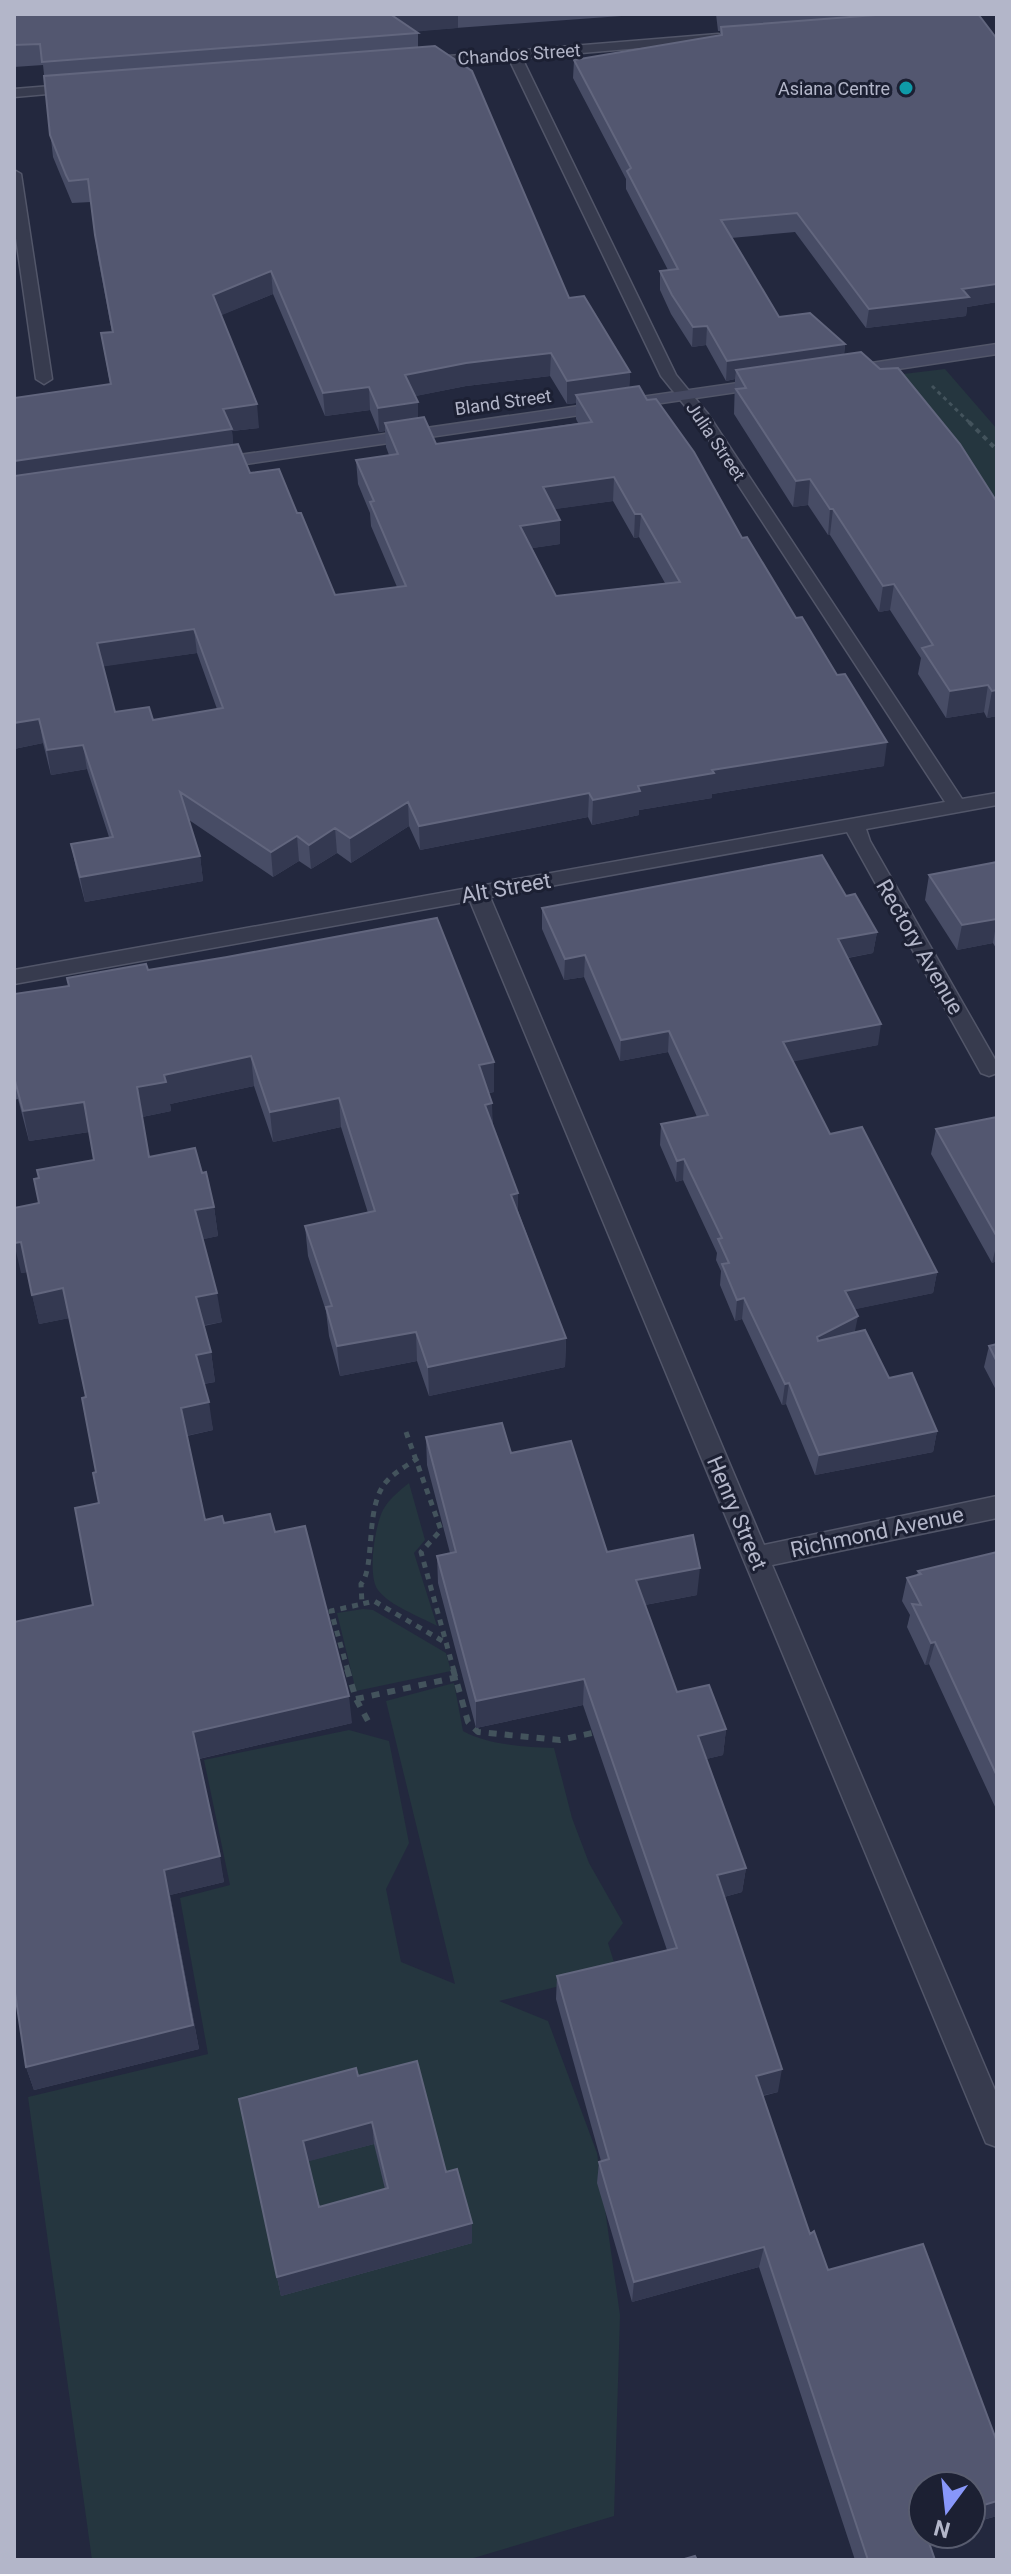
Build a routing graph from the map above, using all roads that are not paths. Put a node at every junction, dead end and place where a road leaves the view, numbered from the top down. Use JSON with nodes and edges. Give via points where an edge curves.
{"nodes":[{"id":1,"x":734,"y":37,"type":"edge"},
{"id":2,"x":514,"y":55,"type":"junction"},
{"id":3,"x":404,"y":63,"type":"edge"},
{"id":4,"x":92,"y":87,"type":"edge"},
{"id":5,"x":14,"y":93,"type":"edge"},
{"id":6,"x":14,"y":174,"type":"edge"},
{"id":7,"x":997,"y":349,"type":"edge"},
{"id":8,"x":826,"y":374,"type":"edge"},
{"id":9,"x":44,"y":379,"type":"dead end"},
{"id":10,"x":779,"y":381,"type":"edge"},
{"id":11,"x":685,"y":396,"type":"junction"},
{"id":12,"x":191,"y":467,"type":"edge"},
{"id":13,"x":997,"y":799,"type":"edge"},
{"id":14,"x":957,"y":806,"type":"junction"},
{"id":15,"x":855,"y":825,"type":"junction"},
{"id":16,"x":479,"y":893,"type":"junction"},
{"id":17,"x":14,"y":977,"type":"edge"},
{"id":18,"x":989,"y":1068,"type":"dead end"},
{"id":19,"x":997,"y":1507,"type":"edge"},
{"id":20,"x":756,"y":1558,"type":"junction"},
{"id":21,"x":997,"y":2132,"type":"edge"}],
"edges":[{"from":1,"to":2,"type":"street","name":"Chandos Street"},
{"from":2,"to":3,"type":"street","name":"Chandos Street"},
{"from":2,"to":11,"type":"street","name":"Julia Street","via":[[669,376]]},
{"from":4,"to":5,"type":"street"},
{"from":6,"to":9,"type":"street"},
{"from":7,"to":8,"type":"street"},
{"from":10,"to":11,"type":"street","name":"Bland Street"},
{"from":11,"to":12,"type":"street","name":"Bland Street"},
{"from":11,"to":14,"type":"street","name":"Julia Street"},
{"from":13,"to":14,"type":"street","name":"Alt Street"},
{"from":14,"to":15,"type":"street","name":"Alt Street"},
{"from":15,"to":16,"type":"street","name":"Alt Street"},
{"from":15,"to":18,"type":"street","name":"Rectory Avenue"},
{"from":16,"to":17,"type":"street","name":"Alt Street"},
{"from":16,"to":20,"type":"street","name":"Henry Street"},
{"from":19,"to":20,"type":"street","name":"Richmond Avenue"},
{"from":20,"to":21,"type":"street","name":"Henry Street"}]}
